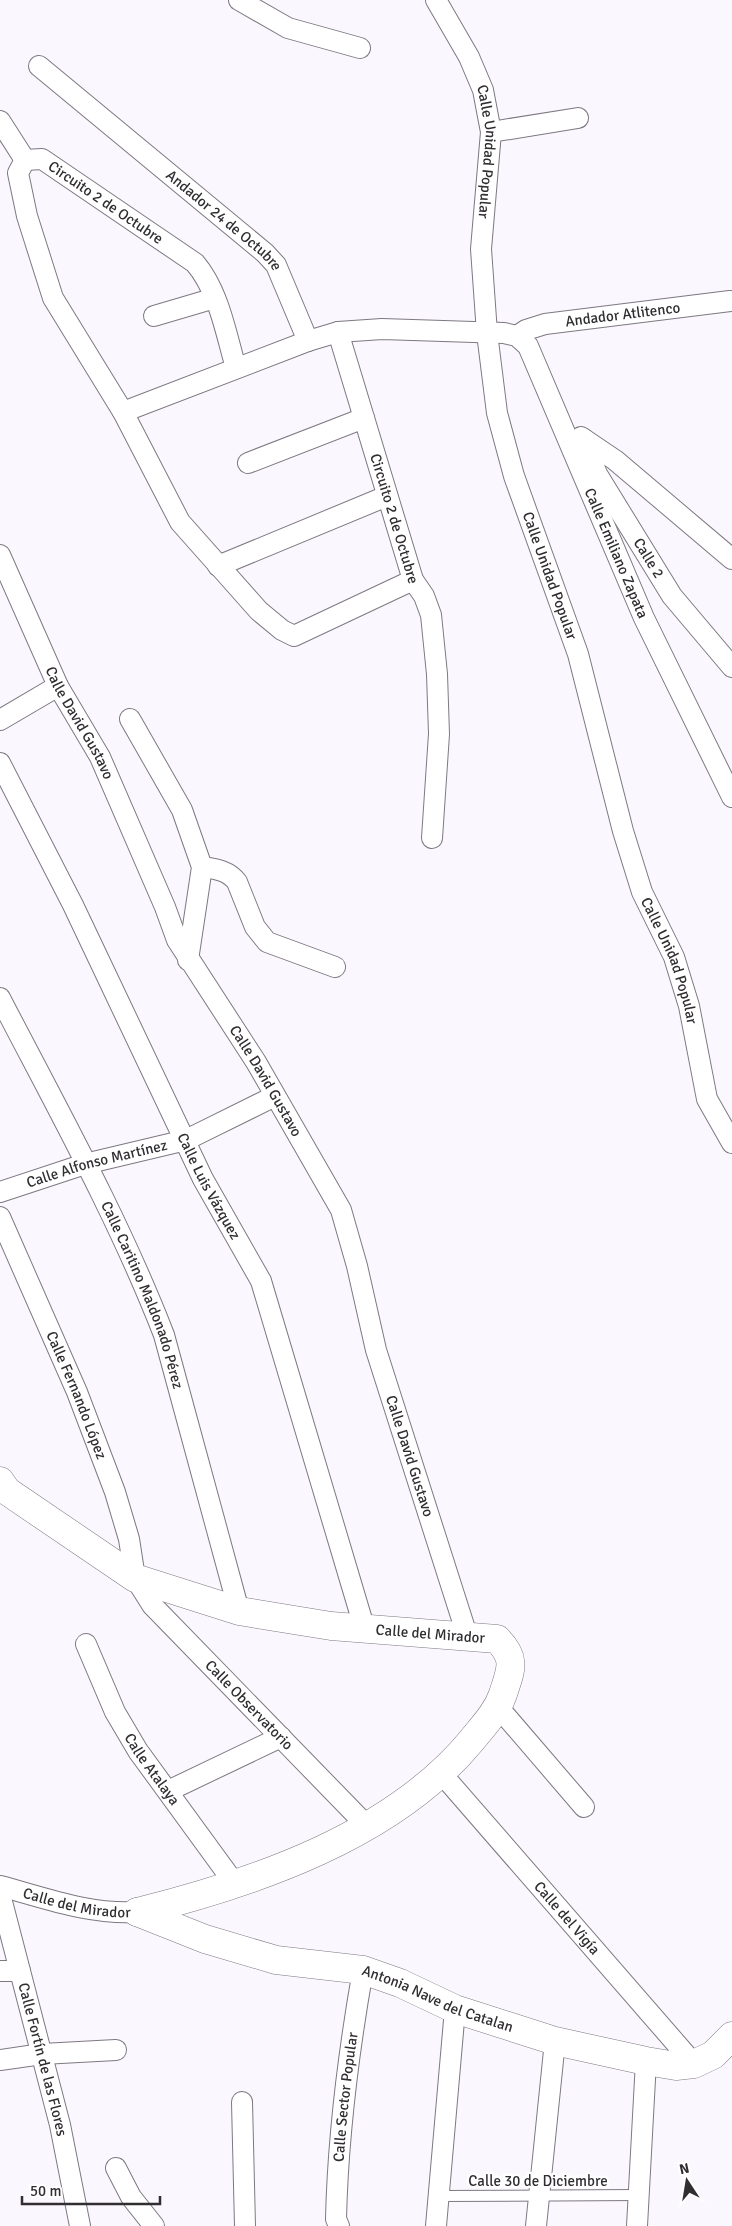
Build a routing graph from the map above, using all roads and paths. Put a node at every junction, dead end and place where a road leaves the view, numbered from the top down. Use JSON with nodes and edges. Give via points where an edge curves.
{"nodes":[{"id":1,"x":239,"y":0,"type":"edge"},
{"id":2,"x":436,"y":0,"type":"edge"},
{"id":3,"x":360,"y":48,"type":"dead end"},
{"id":4,"x":39,"y":66,"type":"dead end"},
{"id":5,"x":578,"y":118,"type":"dead end"},
{"id":6,"x":0,"y":121,"type":"edge"},
{"id":7,"x":491,"y":132,"type":"junction"},
{"id":8,"x":25,"y":160,"type":"junction"},
{"id":9,"x":215,"y":298,"type":"junction"},
{"id":10,"x":730,"y":300,"type":"dead end"},
{"id":11,"x":154,"y":316,"type":"dead end"},
{"id":12,"x":338,"y":332,"type":"junction"},
{"id":13,"x":487,"y":333,"type":"junction"},
{"id":14,"x":517,"y":336,"type":"junction"},
{"id":15,"x":308,"y":341,"type":"junction"},
{"id":16,"x":236,"y":368,"type":"junction"},
{"id":17,"x":123,"y":412,"type":"junction"},
{"id":18,"x":364,"y":418,"type":"junction"},
{"id":19,"x":561,"y":424,"type":"junction"},
{"id":20,"x":584,"y":439,"type":"junction"},
{"id":21,"x":248,"y":463,"type":"dead end"},
{"id":22,"x":387,"y":496,"type":"junction"},
{"id":23,"x":0,"y":555,"type":"edge"},
{"id":24,"x":732,"y":559,"type":"edge"},
{"id":25,"x":218,"y":566,"type":"junction"},
{"id":26,"x":413,"y":580,"type":"junction"},
{"id":27,"x":732,"y":667,"type":"edge"},
{"id":28,"x":58,"y":686,"type":"junction"},
{"id":29,"x":130,"y":719,"type":"dead end"},
{"id":30,"x":0,"y":720,"type":"edge"},
{"id":31,"x":0,"y":763,"type":"edge"},
{"id":32,"x":732,"y":797,"type":"edge"},
{"id":33,"x":432,"y":838,"type":"dead end"},
{"id":34,"x":202,"y":866,"type":"junction"},
{"id":35,"x":188,"y":960,"type":"junction"},
{"id":36,"x":335,"y":967,"type":"dead end"},
{"id":37,"x":0,"y":998,"type":"edge"},
{"id":38,"x":275,"y":1096,"type":"junction"},
{"id":39,"x":186,"y":1140,"type":"junction"},
{"id":40,"x":732,"y":1143,"type":"edge"},
{"id":41,"x":85,"y":1164,"type":"junction"},
{"id":42,"x":0,"y":1192,"type":"edge"},
{"id":43,"x":0,"y":1217,"type":"edge"},
{"id":44,"x":0,"y":1481,"type":"edge"},
{"id":45,"x":136,"y":1578,"type":"junction"},
{"id":46,"x":239,"y":1611,"type":"junction"},
{"id":47,"x":365,"y":1630,"type":"junction"},
{"id":48,"x":467,"y":1635,"type":"junction"},
{"id":49,"x":86,"y":1644,"type":"dead end"},
{"id":50,"x":499,"y":1708,"type":"junction"},
{"id":51,"x":281,"y":1737,"type":"junction"},
{"id":52,"x":441,"y":1773,"type":"junction"},
{"id":53,"x":168,"y":1791,"type":"junction"},
{"id":54,"x":584,"y":1807,"type":"dead end"},
{"id":55,"x":367,"y":1826,"type":"junction"},
{"id":56,"x":235,"y":1884,"type":"junction"},
{"id":57,"x":0,"y":1886,"type":"edge"},
{"id":58,"x":0,"y":1894,"type":"edge"},
{"id":59,"x":137,"y":1912,"type":"junction"},
{"id":60,"x":363,"y":1970,"type":"junction"},
{"id":61,"x":0,"y":1971,"type":"edge"},
{"id":62,"x":20,"y":1971,"type":"junction"},
{"id":63,"x":455,"y":2009,"type":"junction"},
{"id":64,"x":732,"y":2036,"type":"edge"},
{"id":65,"x":555,"y":2041,"type":"junction"},
{"id":66,"x":116,"y":2050,"type":"dead end"},
{"id":67,"x":42,"y":2054,"type":"junction"},
{"id":68,"x":0,"y":2060,"type":"edge"},
{"id":69,"x":646,"y":2061,"type":"junction"},
{"id":70,"x":694,"y":2064,"type":"junction"},
{"id":71,"x":242,"y":2102,"type":"dead end"},
{"id":72,"x":116,"y":2168,"type":"dead end"},
{"id":73,"x":639,"y":2195,"type":"junction"},
{"id":74,"x":438,"y":2196,"type":"junction"},
{"id":75,"x":539,"y":2196,"type":"junction"},
{"id":76,"x":334,"y":2224,"type":"edge"},
{"id":77,"x":80,"y":2226,"type":"edge"},
{"id":78,"x":154,"y":2226,"type":"edge"},
{"id":79,"x":245,"y":2226,"type":"edge"},
{"id":80,"x":436,"y":2226,"type":"edge"},
{"id":81,"x":536,"y":2226,"type":"edge"},
{"id":82,"x":637,"y":2226,"type":"edge"}],
"edges":[{"from":1,"to":3,"type":"street","via":[[288,28]]},
{"from":2,"to":7,"type":"street","name":"Calle Unidad Popular","via":[[470,57],[483,90]]},
{"from":4,"to":15,"type":"street","name":"Andador 24 de Octubre","via":[[265,253],[276,265]]},
{"from":5,"to":7,"type":"street"},
{"from":6,"to":8,"type":"street"},
{"from":7,"to":13,"type":"street","name":"Calle Unidad Popular","via":[[481,249]]},
{"from":8,"to":9,"type":"street","name":"Circuito 2 de Octubre","via":[[42,159],[195,263],[205,274]]},
{"from":8,"to":17,"type":"street","name":"Circuito 2 de Octubre","via":[[18,173],[27,216],[53,298]]},
{"from":9,"to":11,"type":"street"},
{"from":9,"to":16,"type":"street","name":"Circuito 2 de Octubre"},
{"from":10,"to":14,"type":"street","name":"Andador Atlitenco","via":[[545,324]]},
{"from":12,"to":13,"type":"street","via":[[382,329]]},
{"from":12,"to":15,"type":"street"},
{"from":12,"to":18,"type":"street","name":"Circuito 2 de Octubre"},
{"from":13,"to":14,"type":"street"},
{"from":13,"to":40,"type":"street","name":"Calle Unidad Popular","via":[[497,413],[514,476],[578,654],[642,892],[674,957],[689,1006],[707,1099]]},
{"from":14,"to":19,"type":"street","name":"Calle Emiliano Zapata","via":[[528,346]]},
{"from":15,"to":16,"type":"street"},
{"from":16,"to":17,"type":"street"},
{"from":17,"to":25,"type":"street","name":"Circuito 2 de Octubre","via":[[180,522]]},
{"from":18,"to":21,"type":"street"},
{"from":18,"to":22,"type":"street","name":"Circuito 2 de Octubre"},
{"from":19,"to":20,"type":"street"},
{"from":19,"to":32,"type":"street","name":"Calle Emiliano Zapata","via":[[644,618]]},
{"from":20,"to":24,"type":"street","via":[[615,460]]},
{"from":20,"to":27,"type":"street","name":"Calle 2","via":[[597,474],[672,596]]},
{"from":22,"to":25,"type":"street"},
{"from":22,"to":26,"type":"street","name":"Circuito 2 de Octubre"},
{"from":23,"to":28,"type":"street","name":"Calle David Gustavo"},
{"from":25,"to":26,"type":"street","name":"Circuito 2 de Octubre","via":[[258,611],[294,636]]},
{"from":26,"to":33,"type":"street","via":[[424,596],[431,616],[437,674],[439,734]]},
{"from":28,"to":30,"type":"street"},
{"from":28,"to":35,"type":"street","name":"Calle David Gustavo","via":[[100,757]]},
{"from":29,"to":34,"type":"street","via":[[182,810]]},
{"from":31,"to":39,"type":"street","name":"Calle Luis Vázquez"},
{"from":34,"to":35,"type":"street"},
{"from":34,"to":36,"type":"street","via":[[232,876],[256,928],[267,942]]},
{"from":35,"to":38,"type":"street","name":"Calle David Gustavo"},
{"from":37,"to":41,"type":"street","name":"Calle Caritino Maldonado Pérez"},
{"from":38,"to":39,"type":"street","name":"Calle Alfonso Martínez"},
{"from":38,"to":48,"type":"street","name":"Calle David Gustavo","via":[[341,1210],[376,1350]]},
{"from":39,"to":41,"type":"street","name":"Calle Alfonso Martínez"},
{"from":39,"to":47,"type":"street","name":"Calle Luis Vázquez","via":[[203,1179],[261,1281]]},
{"from":41,"to":42,"type":"street","name":"Calle Alfonso Martínez"},
{"from":41,"to":46,"type":"street","name":"Calle Caritino Maldonado Pérez","via":[[164,1335]]},
{"from":43,"to":45,"type":"street","name":"Calle Fernando López","via":[[88,1420],[129,1539]]},
{"from":44,"to":45,"type":"street","name":"Calle del Mirador","via":[[7,1491]]},
{"from":45,"to":46,"type":"street","name":"Calle del Mirador"},
{"from":45,"to":51,"type":"street","name":"Calle Observatorio","via":[[152,1605]]},
{"from":46,"to":47,"type":"street","name":"Calle del Mirador"},
{"from":47,"to":48,"type":"street","name":"Calle del Mirador"},
{"from":48,"to":50,"type":"street","name":"Calle del Mirador","via":[[497,1639],[508,1650],[512,1666]]},
{"from":49,"to":53,"type":"street","name":"Calle Atalaya","via":[[115,1712],[138,1751]]},
{"from":50,"to":52,"type":"street","name":"Calle del Mirador"},
{"from":50,"to":54,"type":"street"},
{"from":51,"to":53,"type":"street"},
{"from":51,"to":55,"type":"street","name":"Calle Observatorio"},
{"from":52,"to":55,"type":"street","name":"Calle del Mirador","via":[[419,1792]]},
{"from":52,"to":70,"type":"street","name":"Calle del Vigía"},
{"from":53,"to":56,"type":"street","name":"Calle Atalaya"},
{"from":55,"to":56,"type":"street","name":"Calle del Mirador","via":[[284,1867]]},
{"from":56,"to":59,"type":"street","name":"Calle del Mirador"},
{"from":57,"to":59,"type":"street","name":"Calle del Mirador","via":[[94,1911]]},
{"from":58,"to":62,"type":"street","name":"Calle Fortín de las Flores"},
{"from":59,"to":60,"type":"street","name":"Antonia Nave del Catalan","via":[[205,1939],[276,1960]]},
{"from":60,"to":63,"type":"street","name":"Antonia Nave del Catalan"},
{"from":60,"to":76,"type":"street","name":"Calle Sector Popular","via":[[350,2044],[338,2148]]},
{"from":61,"to":62,"type":"street"},
{"from":62,"to":67,"type":"street","name":"Calle Fortín de las Flores"},
{"from":63,"to":65,"type":"street","name":"Antonia Nave del Catalan"},
{"from":63,"to":74,"type":"street"},
{"from":64,"to":70,"type":"street","name":"Antonia Nave del Catalan","via":[[713,2055]]},
{"from":65,"to":69,"type":"street","name":"Antonia Nave del Catalan"},
{"from":65,"to":75,"type":"street"},
{"from":66,"to":67,"type":"street"},
{"from":67,"to":68,"type":"street"},
{"from":67,"to":77,"type":"street","name":"Calle Fortín de las Flores"},
{"from":69,"to":70,"type":"street","name":"Antonia Nave del Catalan","via":[[676,2066]]},
{"from":69,"to":73,"type":"street"},
{"from":71,"to":79,"type":"street"},
{"from":72,"to":78,"type":"street","via":[[132,2197]]},
{"from":73,"to":75,"type":"lane","name":"Calle 30 de Diciembre"},
{"from":73,"to":82,"type":"street"},
{"from":74,"to":75,"type":"lane","name":"Calle 30 de Diciembre"},
{"from":74,"to":80,"type":"street"},
{"from":75,"to":81,"type":"street"}]}
